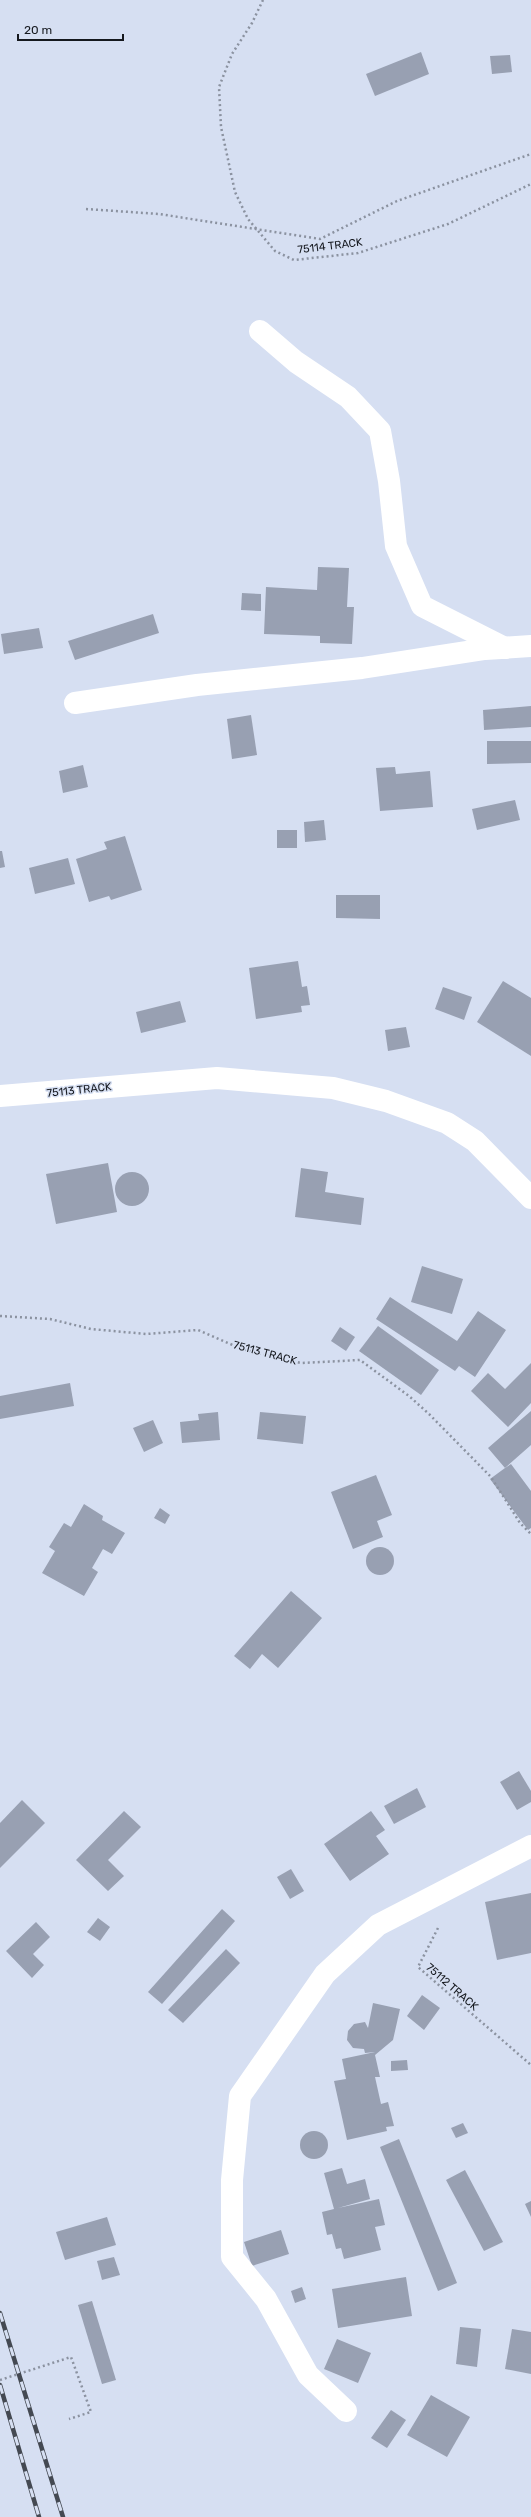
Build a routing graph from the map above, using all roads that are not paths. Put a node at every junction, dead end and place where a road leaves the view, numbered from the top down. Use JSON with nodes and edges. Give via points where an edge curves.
{"nodes":[{"id":1,"x":260,"y":330,"type":"dead end"},
{"id":2,"x":531,"y":646,"type":"edge"},
{"id":3,"x":504,"y":648,"type":"junction"},
{"id":4,"x":75,"y":704,"type":"dead end"},
{"id":5,"x":0,"y":1096,"type":"edge"},
{"id":6,"x":531,"y":1198,"type":"edge"},
{"id":7,"x":531,"y":1846,"type":"edge"},
{"id":8,"x":346,"y":2411,"type":"dead end"}],
"edges":[{"from":1,"to":3,"type":"street","via":[[296,362],[348,397],[380,431],[389,481],[396,546],[422,606]]},
{"from":2,"to":3,"type":"street"},
{"from":3,"to":4,"type":"street","via":[[280,678],[197,685]]},
{"from":5,"to":6,"type":"street","name":"75113 TRACK","via":[[217,1078],[333,1088],[386,1101],[447,1123],[475,1141]]},
{"from":7,"to":8,"type":"street","via":[[378,1926],[325,1974],[240,2096],[232,2180],[232,2257],[266,2299],[308,2375]]}]}
